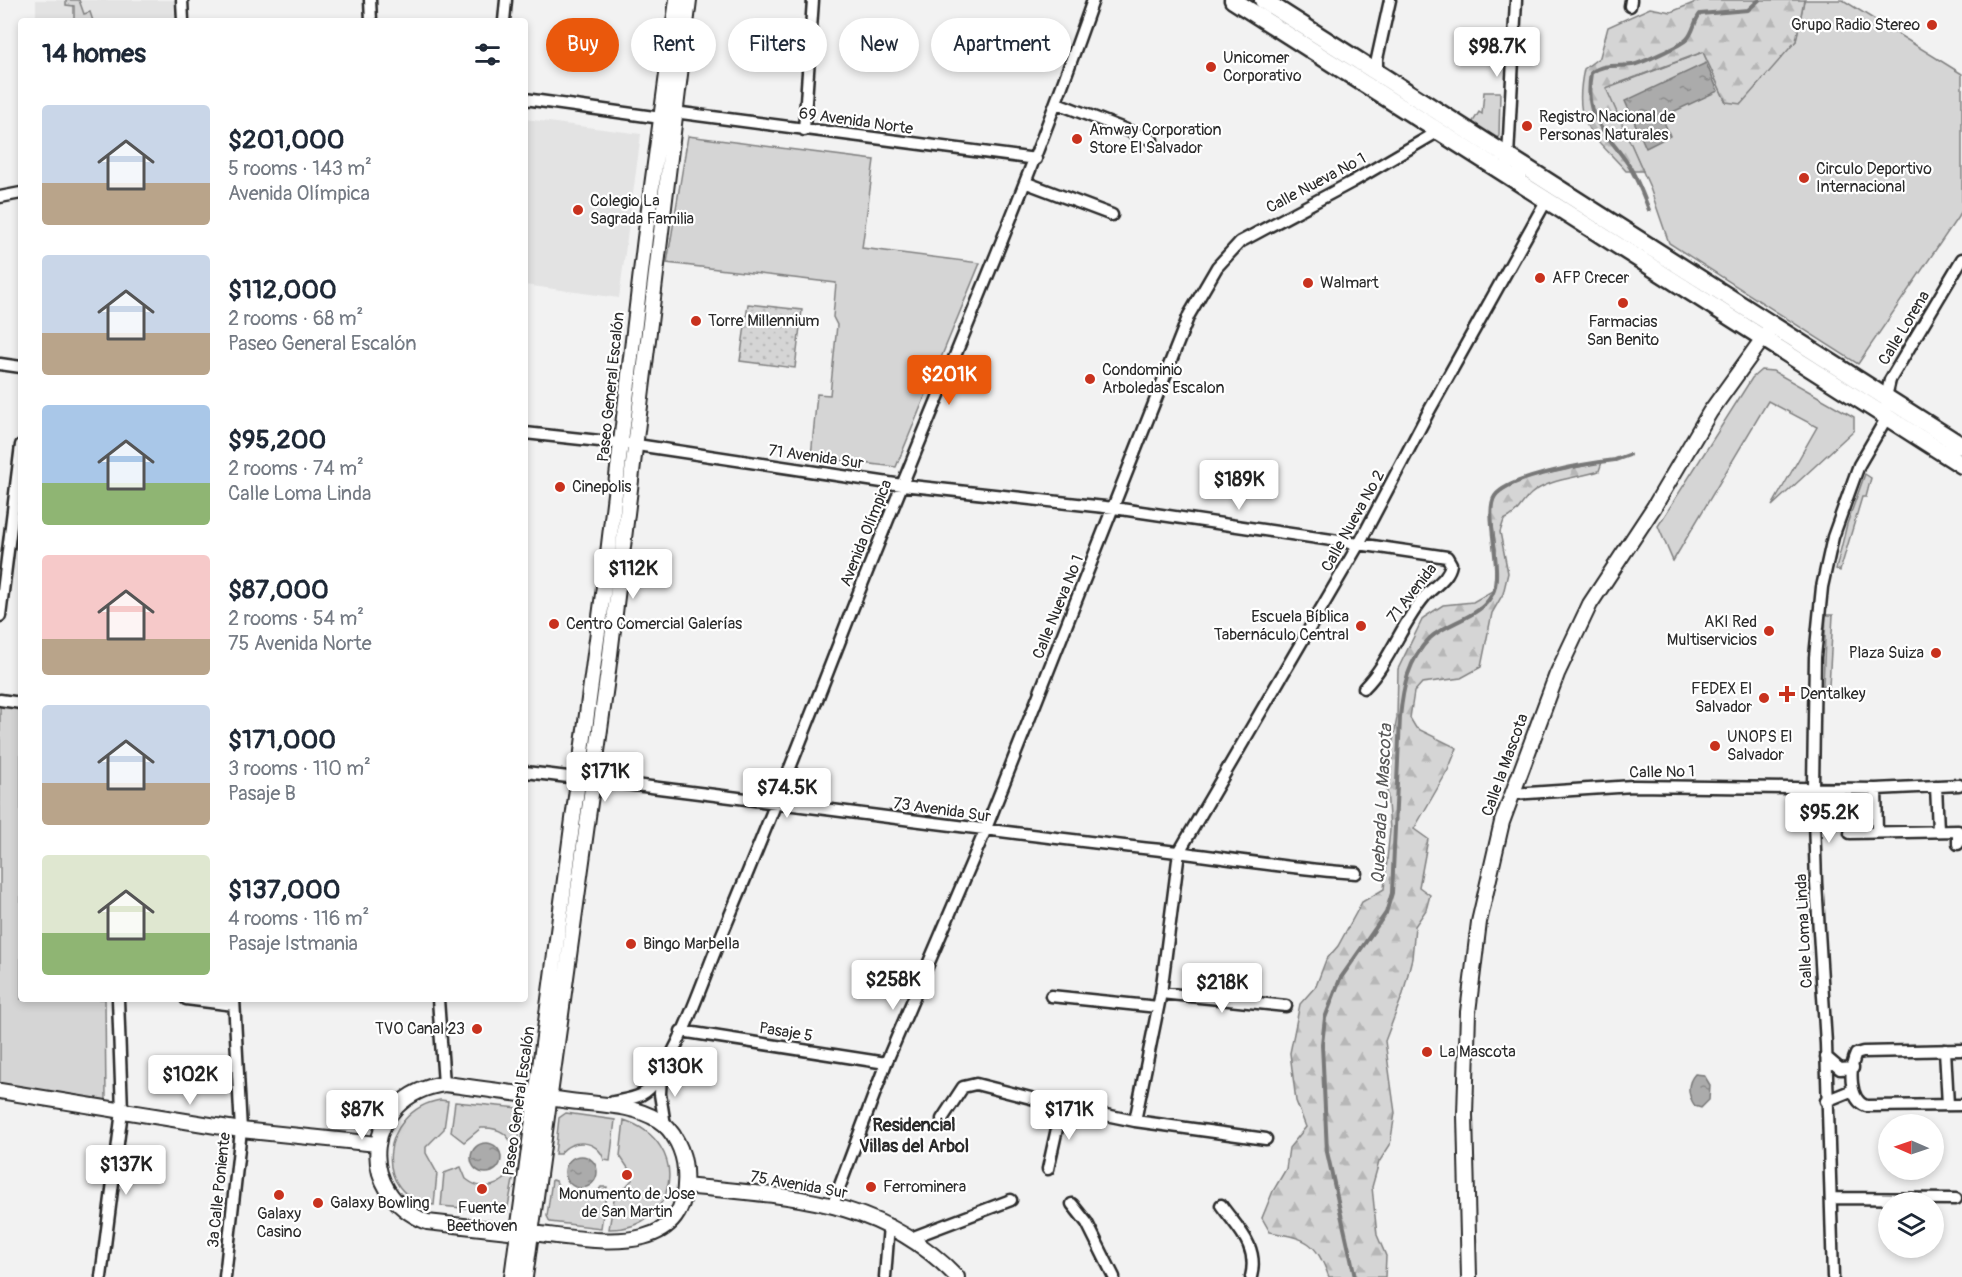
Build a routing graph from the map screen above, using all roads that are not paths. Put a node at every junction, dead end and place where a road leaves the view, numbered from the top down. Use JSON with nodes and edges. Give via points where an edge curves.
{"nodes":[{"id":1,"x":182,"y":0,"type":"edge"},
{"id":2,"x":370,"y":0,"type":"edge"},
{"id":3,"x":506,"y":0,"type":"edge"},
{"id":4,"x":677,"y":0,"type":"edge"},
{"id":5,"x":689,"y":0,"type":"edge"},
{"id":6,"x":813,"y":0,"type":"edge"},
{"id":7,"x":1093,"y":0,"type":"edge"},
{"id":8,"x":1233,"y":0,"type":"edge"},
{"id":9,"x":1263,"y":0,"type":"edge"},
{"id":10,"x":1390,"y":0,"type":"edge"},
{"id":11,"x":1516,"y":0,"type":"edge"},
{"id":12,"x":183,"y":18,"type":"edge"},
{"id":13,"x":371,"y":18,"type":"edge"},
{"id":14,"x":504,"y":18,"type":"edge"},
{"id":15,"x":1377,"y":73,"type":"junction"},
{"id":16,"x":528,"y":99,"type":"edge"},
{"id":17,"x":1057,"y":103,"type":"junction"},
{"id":18,"x":667,"y":115,"type":"junction"},
{"id":19,"x":804,"y":129,"type":"junction"},
{"id":20,"x":1439,"y":131,"type":"junction"},
{"id":21,"x":1152,"y":140,"type":"dead end"},
{"id":22,"x":1508,"y":157,"type":"junction"},
{"id":23,"x":1036,"y":159,"type":"junction"},
{"id":24,"x":1027,"y":183,"type":"junction"},
{"id":25,"x":18,"y":194,"type":"edge"},
{"id":26,"x":0,"y":197,"type":"edge"},
{"id":27,"x":1546,"y":201,"type":"junction"},
{"id":28,"x":1112,"y":215,"type":"dead end"},
{"id":29,"x":1962,"y":259,"type":"edge"},
{"id":30,"x":1768,"y":332,"type":"junction"},
{"id":31,"x":0,"y":364,"type":"edge"},
{"id":32,"x":18,"y":367,"type":"edge"},
{"id":33,"x":1886,"y":397,"type":"junction"},
{"id":34,"x":1887,"y":417,"type":"junction"},
{"id":35,"x":528,"y":433,"type":"edge"},
{"id":36,"x":629,"y":445,"type":"junction"},
{"id":37,"x":1962,"y":446,"type":"edge"},
{"id":38,"x":1962,"y":465,"type":"edge"},
{"id":39,"x":18,"y":469,"type":"edge"},
{"id":40,"x":902,"y":485,"type":"junction"},
{"id":41,"x":1114,"y":508,"type":"junction"},
{"id":42,"x":1360,"y":542,"type":"junction"},
{"id":43,"x":0,"y":615,"type":"edge"},
{"id":44,"x":1364,"y":688,"type":"dead end"},
{"id":45,"x":0,"y":700,"type":"edge"},
{"id":46,"x":18,"y":703,"type":"edge"},
{"id":47,"x":528,"y":772,"type":"edge"},
{"id":48,"x":585,"y":779,"type":"junction"},
{"id":49,"x":1959,"y":785,"type":"dead end"},
{"id":50,"x":1813,"y":786,"type":"junction"},
{"id":51,"x":1936,"y":786,"type":"junction"},
{"id":52,"x":1876,"y":789,"type":"junction"},
{"id":53,"x":1512,"y":794,"type":"junction"},
{"id":54,"x":777,"y":803,"type":"junction"},
{"id":55,"x":1938,"y":830,"type":"junction"},
{"id":56,"x":985,"y":831,"type":"junction"},
{"id":57,"x":1877,"y":832,"type":"junction"},
{"id":58,"x":1850,"y":833,"type":"dead end"},
{"id":59,"x":1958,"y":844,"type":"dead end"},
{"id":60,"x":1179,"y":852,"type":"junction"},
{"id":61,"x":1356,"y":873,"type":"dead end"},
{"id":62,"x":1161,"y":993,"type":"junction"},
{"id":63,"x":1051,"y":996,"type":"dead end"},
{"id":64,"x":118,"y":1002,"type":"edge"},
{"id":65,"x":234,"y":1002,"type":"edge"},
{"id":66,"x":438,"y":1002,"type":"edge"},
{"id":67,"x":1286,"y":1006,"type":"dead end"},
{"id":68,"x":1158,"y":1007,"type":"junction"},
{"id":69,"x":681,"y":1031,"type":"junction"},
{"id":70,"x":1945,"y":1050,"type":"junction"},
{"id":71,"x":1962,"y":1050,"type":"edge"},
{"id":72,"x":1826,"y":1057,"type":"junction"},
{"id":73,"x":886,"y":1063,"type":"junction"},
{"id":74,"x":1853,"y":1068,"type":"junction"},
{"id":75,"x":661,"y":1074,"type":"junction"},
{"id":76,"x":444,"y":1084,"type":"junction"},
{"id":77,"x":1853,"y":1090,"type":"junction"},
{"id":78,"x":0,"y":1091,"type":"edge"},
{"id":79,"x":544,"y":1097,"type":"junction"},
{"id":80,"x":1826,"y":1101,"type":"junction"},
{"id":81,"x":601,"y":1105,"type":"junction"},
{"id":82,"x":1948,"y":1105,"type":"junction"},
{"id":83,"x":1962,"y":1105,"type":"edge"},
{"id":84,"x":1062,"y":1106,"type":"junction"},
{"id":85,"x":122,"y":1111,"type":"junction"},
{"id":86,"x":942,"y":1119,"type":"dead end"},
{"id":87,"x":1135,"y":1121,"type":"junction"},
{"id":88,"x":665,"y":1125,"type":"junction"},
{"id":89,"x":241,"y":1130,"type":"junction"},
{"id":90,"x":1266,"y":1139,"type":"dead end"},
{"id":91,"x":377,"y":1144,"type":"junction"},
{"id":92,"x":1048,"y":1169,"type":"dead end"},
{"id":93,"x":686,"y":1186,"type":"junction"},
{"id":94,"x":1831,"y":1198,"type":"junction"},
{"id":95,"x":1956,"y":1199,"type":"dead end"},
{"id":96,"x":1011,"y":1200,"type":"dead end"},
{"id":97,"x":833,"y":1204,"type":"junction"},
{"id":98,"x":1072,"y":1204,"type":"dead end"},
{"id":99,"x":1221,"y":1204,"type":"dead end"},
{"id":100,"x":889,"y":1225,"type":"junction"},
{"id":101,"x":525,"y":1233,"type":"junction"},
{"id":102,"x":911,"y":1238,"type":"junction"},
{"id":103,"x":100,"y":1277,"type":"edge"},
{"id":104,"x":225,"y":1277,"type":"edge"},
{"id":105,"x":512,"y":1277,"type":"edge"},
{"id":106,"x":525,"y":1277,"type":"edge"},
{"id":107,"x":885,"y":1277,"type":"edge"},
{"id":108,"x":957,"y":1277,"type":"edge"},
{"id":109,"x":1114,"y":1277,"type":"edge"},
{"id":110,"x":1251,"y":1277,"type":"edge"},
{"id":111,"x":1468,"y":1277,"type":"edge"},
{"id":112,"x":1833,"y":1277,"type":"edge"}],
"edges":[{"from":1,"to":12,"type":"street"},
{"from":2,"to":13,"type":"street"},
{"from":3,"to":14,"type":"street"},
{"from":4,"to":18,"type":"main road","name":"Paseo General Escalón"},
{"from":5,"to":18,"type":"main road","name":"Paseo General Escalón"},
{"from":6,"to":19,"type":"street"},
{"from":7,"to":17,"type":"street","name":"Avenida Olímpica"},
{"from":8,"to":20,"type":"highway"},
{"from":9,"to":15,"type":"highway"},
{"from":10,"to":15,"type":"street"},
{"from":11,"to":22,"type":"street"},
{"from":15,"to":22,"type":"highway"},
{"from":16,"to":18,"type":"street","name":"69 Avenida Norte"},
{"from":17,"to":21,"type":"street"},
{"from":17,"to":23,"type":"street","name":"Avenida Olímpica"},
{"from":18,"to":19,"type":"street","name":"69 Avenida Norte"},
{"from":18,"to":36,"type":"main road","name":"Paseo General Escalón","via":[[640,278]]},
{"from":19,"to":23,"type":"street","name":"69 Avenida Norte"},
{"from":20,"to":27,"type":"highway"},
{"from":20,"to":41,"type":"street","name":"Calle Nueva No 1","via":[[1240,242],[1217,267],[1189,315]]},
{"from":22,"to":30,"type":"highway"},
{"from":23,"to":24,"type":"street","name":"Avenida Olímpica"},
{"from":24,"to":28,"type":"street"},
{"from":24,"to":40,"type":"street","name":"Avenida Olímpica"},
{"from":25,"to":26,"type":"street"},
{"from":27,"to":30,"type":"highway"},
{"from":27,"to":42,"type":"street","name":"Calle Nueva No 2"},
{"from":29,"to":33,"type":"street","name":"Calle Lorena","via":[[1890,380]]},
{"from":30,"to":33,"type":"highway"},
{"from":30,"to":34,"type":"highway"},
{"from":30,"to":53,"type":"main road","name":"Calle la Mascota","via":[[1710,411],[1654,507],[1590,604],[1557,674]]},
{"from":31,"to":32,"type":"street"},
{"from":33,"to":34,"type":"street","name":"Calle Lorena"},
{"from":33,"to":37,"type":"highway"},
{"from":34,"to":38,"type":"highway"},
{"from":34,"to":50,"type":"street","name":"Calle Loma Linda","via":[[1859,465],[1826,565],[1815,657]]},
{"from":35,"to":36,"type":"street","name":"71 Avenida Sur"},
{"from":36,"to":40,"type":"street","name":"71 Avenida Sur"},
{"from":36,"to":48,"type":"main road","name":"Paseo General Escalón"},
{"from":39,"to":43,"type":"street"},
{"from":40,"to":41,"type":"street","name":"71 Avenida Sur"},
{"from":40,"to":54,"type":"street","name":"Avenida Olímpica"},
{"from":41,"to":42,"type":"street","name":"71 Avenida"},
{"from":41,"to":56,"type":"street","name":"Calle Nueva No 1"},
{"from":42,"to":44,"type":"street","name":"71 Avenida","via":[[1440,555],[1449,558],[1451,564],[1448,573],[1407,620],[1378,674]]},
{"from":42,"to":60,"type":"street","name":"Calle Nueva No 2"},
{"from":45,"to":46,"type":"street"},
{"from":47,"to":48,"type":"street","name":"73 Avenida Sur"},
{"from":48,"to":54,"type":"street","name":"73 Avenida Sur"},
{"from":48,"to":79,"type":"main road","name":"Paseo General Escalón"},
{"from":49,"to":51,"type":"street","name":"Calle No 1"},
{"from":50,"to":52,"type":"street","name":"Calle No 1"},
{"from":50,"to":53,"type":"street","name":"Calle No 1","via":[[1633,786]]},
{"from":50,"to":72,"type":"street","name":"Calle Loma Linda"},
{"from":51,"to":52,"type":"street","name":"Calle No 1"},
{"from":51,"to":55,"type":"street"},
{"from":52,"to":57,"type":"street"},
{"from":53,"to":111,"type":"main road","name":"Calle la Mascota","via":[[1493,852],[1469,996],[1465,1115]]},
{"from":54,"to":56,"type":"street","name":"73 Avenida Sur"},
{"from":54,"to":69,"type":"street","name":"Avenida Olímpica"},
{"from":55,"to":57,"type":"street"},
{"from":55,"to":59,"type":"street","via":[[1958,831]]},
{"from":56,"to":60,"type":"street","name":"73 Avenida Sur"},
{"from":56,"to":73,"type":"street","name":"Calle Nueva No 1"},
{"from":57,"to":58,"type":"street"},
{"from":60,"to":61,"type":"street","name":"73 Avenida Sur"},
{"from":60,"to":62,"type":"street"},
{"from":62,"to":67,"type":"street"},
{"from":62,"to":68,"type":"street"},
{"from":63,"to":68,"type":"street"},
{"from":64,"to":85,"type":"street"},
{"from":65,"to":89,"type":"street","name":"3a Calle Poniente"},
{"from":66,"to":76,"type":"street"},
{"from":68,"to":87,"type":"street"},
{"from":69,"to":73,"type":"street","name":"Pasaje 5"},
{"from":69,"to":75,"type":"street","name":"Avenida Olímpica"},
{"from":70,"to":71,"type":"street"},
{"from":70,"to":74,"type":"street","via":[[1863,1052],[1857,1054]]},
{"from":70,"to":82,"type":"street"},
{"from":72,"to":74,"type":"street","via":[[1840,1069]]},
{"from":72,"to":80,"type":"street","name":"Calle Loma Linda"},
{"from":73,"to":97,"type":"street","name":"Calle Nueva No 1"},
{"from":74,"to":77,"type":"street"},
{"from":75,"to":81,"type":"street","name":"Avenida Olímpica","via":[[639,1098]]},
{"from":75,"to":88,"type":"street","name":"Avenida Olímpica"},
{"from":76,"to":79,"type":"main road"},
{"from":76,"to":91,"type":"main road","via":[[423,1087],[402,1099],[382,1124]]},
{"from":77,"to":80,"type":"street"},
{"from":77,"to":82,"type":"street","via":[[1858,1104],[1866,1107]]},
{"from":78,"to":85,"type":"main road"},
{"from":79,"to":81,"type":"main road"},
{"from":79,"to":101,"type":"main road","name":"Paseo General Escalón"},
{"from":80,"to":94,"type":"street","name":"Calle Loma Linda"},
{"from":81,"to":88,"type":"main road","via":[[636,1109]]},
{"from":82,"to":83,"type":"street"},
{"from":84,"to":86,"type":"street","via":[[976,1084],[963,1087]]},
{"from":84,"to":87,"type":"street"},
{"from":84,"to":92,"type":"street"},
{"from":85,"to":89,"type":"main road"},
{"from":85,"to":103,"type":"street"},
{"from":87,"to":90,"type":"street"},
{"from":88,"to":93,"type":"main road","via":[[678,1142]]},
{"from":89,"to":91,"type":"main road"},
{"from":89,"to":104,"type":"street","name":"3a Calle Poniente"},
{"from":91,"to":101,"type":"main road","via":[[379,1166],[390,1195],[414,1216],[428,1222]]},
{"from":93,"to":97,"type":"main road","name":"75 Avenida Sur"},
{"from":93,"to":101,"type":"main road","via":[[680,1208],[665,1228],[643,1239],[609,1241]]},
{"from":94,"to":95,"type":"street"},
{"from":94,"to":112,"type":"street","name":"Calle Loma Linda"},
{"from":96,"to":102,"type":"street"},
{"from":97,"to":100,"type":"main road","name":"75 Avenida Sur"},
{"from":98,"to":109,"type":"street","via":[[1087,1223]]},
{"from":99,"to":110,"type":"street","via":[[1253,1251]]},
{"from":100,"to":102,"type":"main road","name":"75 Avenida Sur"},
{"from":100,"to":107,"type":"street"},
{"from":101,"to":105,"type":"main road","name":"Paseo General Escalón"},
{"from":101,"to":106,"type":"main road","name":"Paseo General Escalón"},
{"from":102,"to":108,"type":"main road","name":"75 Avenida Sur"}]}
